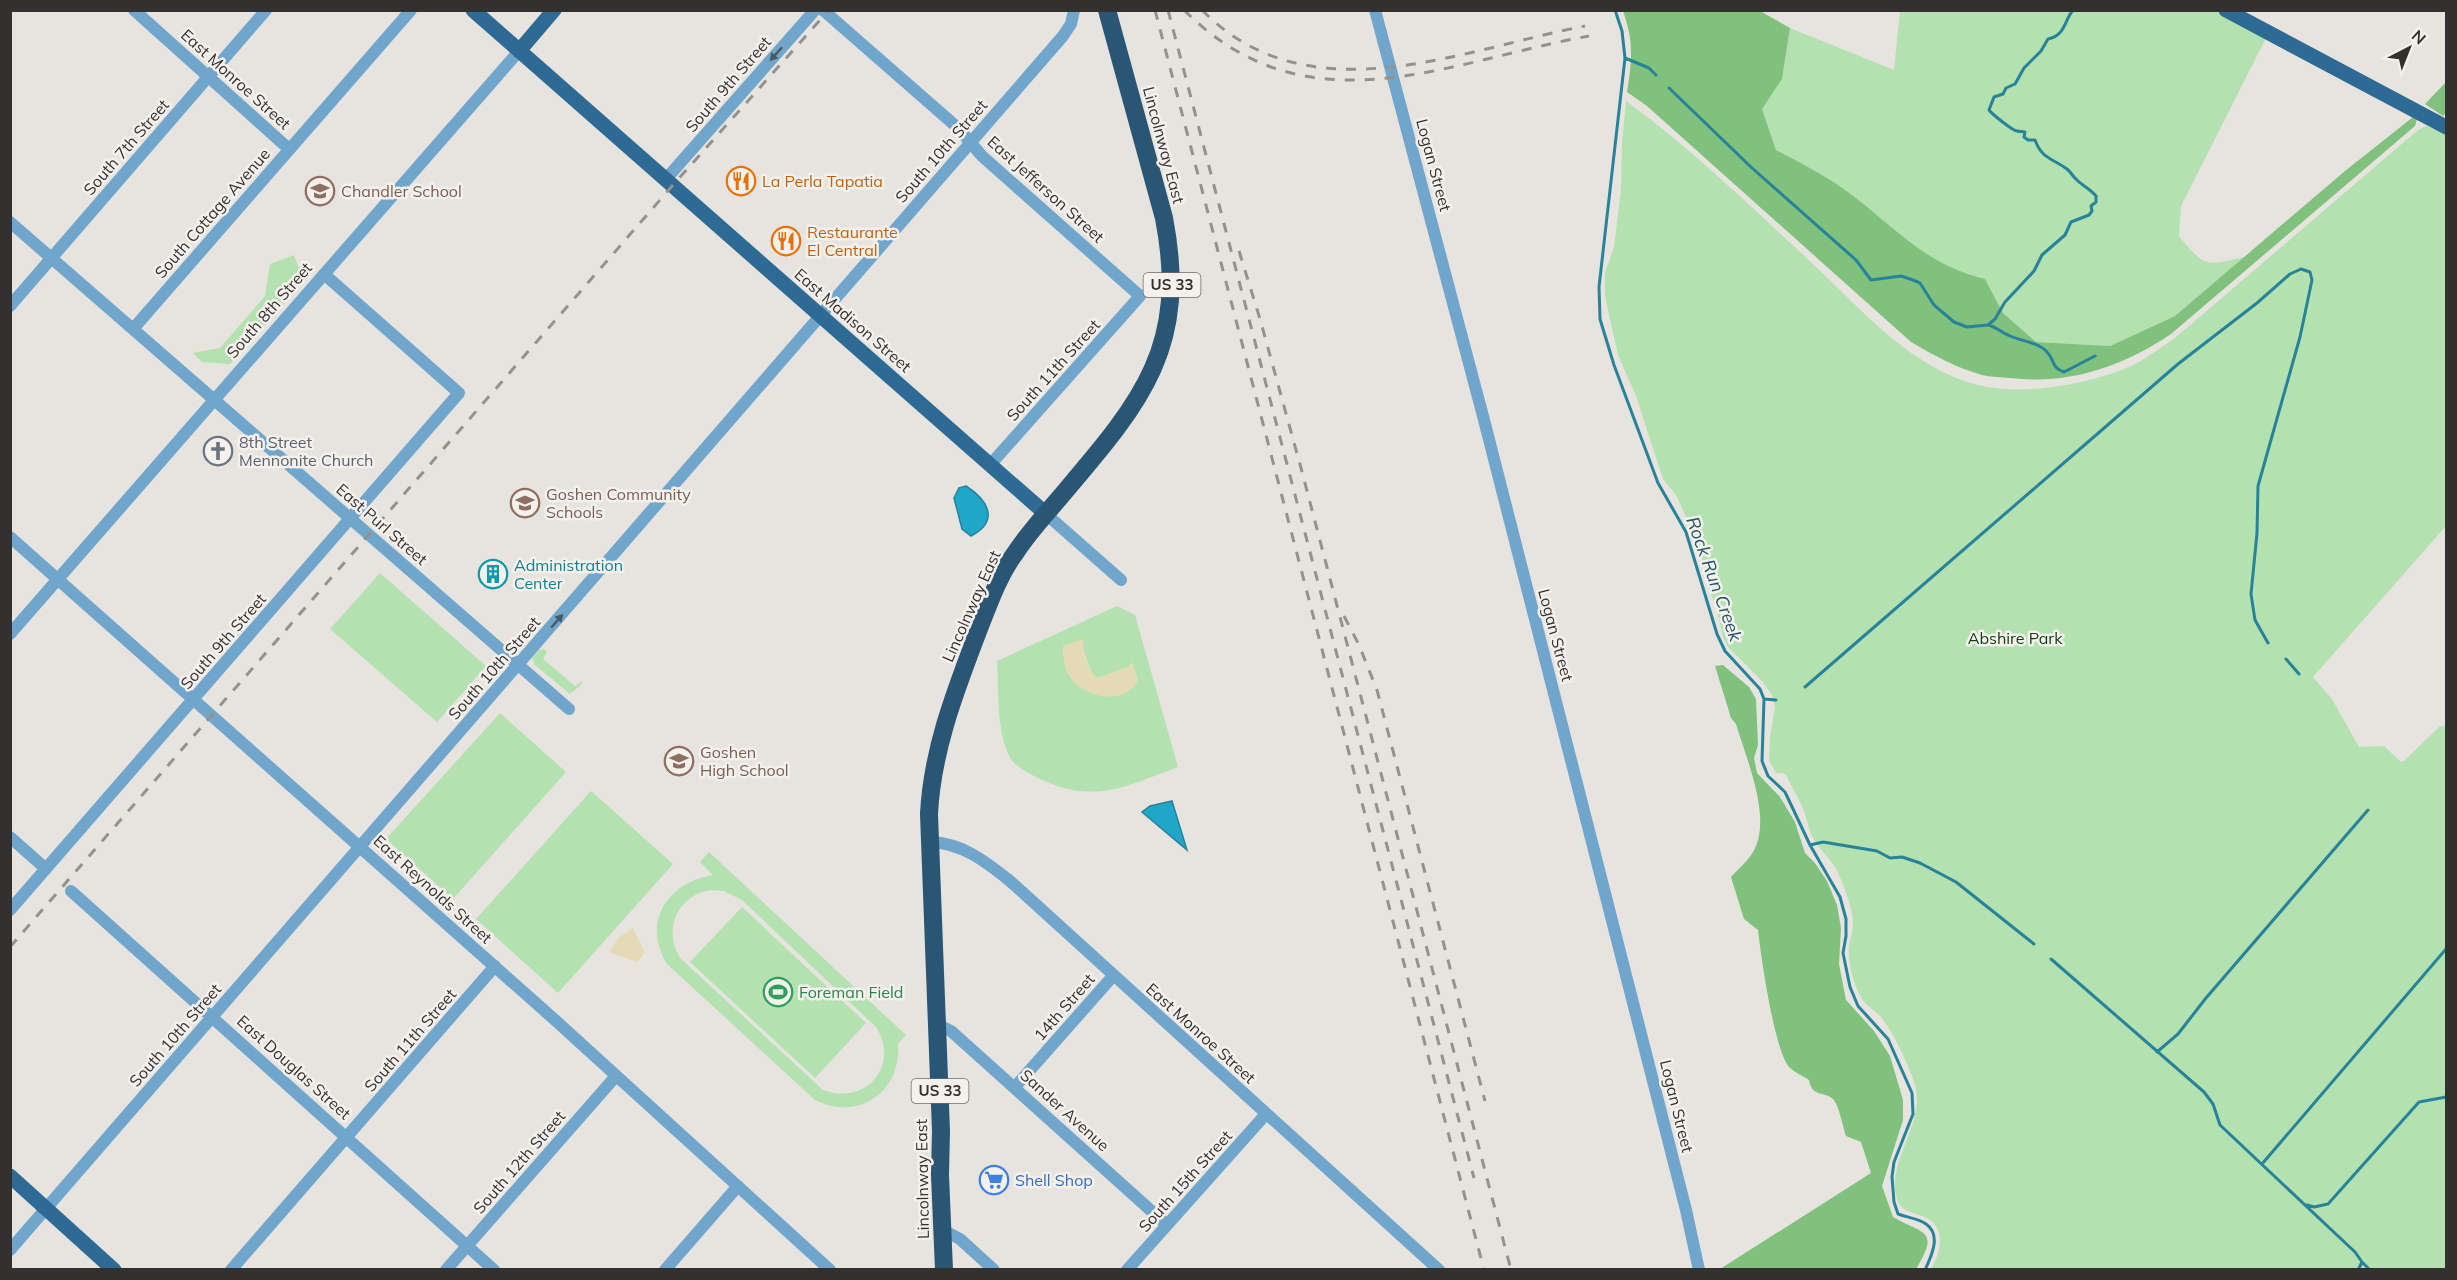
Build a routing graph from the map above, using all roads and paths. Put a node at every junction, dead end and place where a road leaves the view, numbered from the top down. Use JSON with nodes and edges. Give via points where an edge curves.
{"nodes":[{"id":1,"x":134,"y":10,"type":"edge"},
{"id":2,"x":266,"y":10,"type":"edge"},
{"id":3,"x":411,"y":10,"type":"edge"},
{"id":4,"x":473,"y":10,"type":"edge"},
{"id":5,"x":554,"y":10,"type":"edge"},
{"id":6,"x":815,"y":10,"type":"edge"},
{"id":7,"x":823,"y":10,"type":"edge"},
{"id":8,"x":1074,"y":10,"type":"edge"},
{"id":9,"x":1107,"y":10,"type":"edge"},
{"id":10,"x":1375,"y":10,"type":"edge"},
{"id":11,"x":2226,"y":10,"type":"edge"},
{"id":12,"x":519,"y":51,"type":"junction"},
{"id":13,"x":209,"y":76,"type":"junction"},
{"id":14,"x":2446,"y":127,"type":"edge"},
{"id":15,"x":970,"y":142,"type":"junction"},
{"id":16,"x":289,"y":149,"type":"junction"},
{"id":17,"x":666,"y":179,"type":"junction"},
{"id":18,"x":10,"y":222,"type":"edge"},
{"id":19,"x":52,"y":258,"type":"junction"},
{"id":20,"x":324,"y":274,"type":"junction"},
{"id":21,"x":1140,"y":296,"type":"joint"},
{"id":22,"x":10,"y":306,"type":"edge"},
{"id":23,"x":820,"y":315,"type":"junction"},
{"id":24,"x":134,"y":329,"type":"junction"},
{"id":25,"x":215,"y":401,"type":"junction"},
{"id":26,"x":990,"y":465,"type":"junction"},
{"id":27,"x":1046,"y":514,"type":"junction"},
{"id":28,"x":350,"y":519,"type":"junction"},
{"id":29,"x":10,"y":537,"type":"edge"},
{"id":30,"x":59,"y":579,"type":"junction"},
{"id":31,"x":1121,"y":580,"type":"dead end"},
{"id":32,"x":10,"y":634,"type":"edge"},
{"id":33,"x":518,"y":665,"type":"junction"},
{"id":34,"x":194,"y":700,"type":"junction"},
{"id":35,"x":569,"y":709,"type":"dead end"},
{"id":36,"x":10,"y":837,"type":"edge"},
{"id":37,"x":930,"y":842,"type":"junction"},
{"id":38,"x":361,"y":847,"type":"junction"},
{"id":39,"x":46,"y":869,"type":"junction"},
{"id":40,"x":71,"y":891,"type":"dead end"},
{"id":41,"x":10,"y":910,"type":"edge"},
{"id":42,"x":495,"y":966,"type":"junction"},
{"id":43,"x":1113,"y":976,"type":"junction"},
{"id":44,"x":212,"y":1017,"type":"junction"},
{"id":45,"x":937,"y":1024,"type":"junction"},
{"id":46,"x":616,"y":1076,"type":"junction"},
{"id":47,"x":1015,"y":1087,"type":"junction"},
{"id":48,"x":1266,"y":1114,"type":"junction"},
{"id":49,"x":348,"y":1137,"type":"junction"},
{"id":50,"x":10,"y":1176,"type":"edge"},
{"id":51,"x":738,"y":1186,"type":"junction"},
{"id":52,"x":47,"y":1208,"type":"junction"},
{"id":53,"x":1167,"y":1225,"type":"junction"},
{"id":54,"x":941,"y":1229,"type":"junction"},
{"id":55,"x":468,"y":1246,"type":"junction"},
{"id":56,"x":10,"y":1250,"type":"edge"},
{"id":57,"x":114,"y":1269,"type":"edge"},
{"id":58,"x":231,"y":1269,"type":"edge"},
{"id":59,"x":446,"y":1269,"type":"edge"},
{"id":60,"x":494,"y":1269,"type":"edge"},
{"id":61,"x":665,"y":1269,"type":"edge"},
{"id":62,"x":830,"y":1269,"type":"edge"},
{"id":63,"x":944,"y":1269,"type":"edge"},
{"id":64,"x":994,"y":1269,"type":"edge"},
{"id":65,"x":1127,"y":1269,"type":"edge"},
{"id":66,"x":1439,"y":1269,"type":"edge"},
{"id":67,"x":1699,"y":1269,"type":"edge"}],
"edges":[{"from":1,"to":13,"type":"street","name":"East Monroe Street"},
{"from":2,"to":13,"type":"street","name":"South 7th Street"},
{"from":3,"to":16,"type":"street","name":"South Cottage Avenue"},
{"from":4,"to":12,"type":"main road","name":"East Madison Street"},
{"from":5,"to":12,"type":"main road","name":"South 8th Street"},
{"from":6,"to":17,"type":"street","name":"South 9th Street","one_way":true},
{"from":7,"to":15,"type":"street","name":"East Jefferson Street"},
{"from":8,"to":15,"type":"street","name":"South 10th Street","via":[[1064,36]]},
{"from":9,"to":27,"type":"highway","name":"Lincolnway East","number":"US 33","via":[[1164,219],[1170,250],[1171,298],[1159,352],[1144,388],[1120,426]]},
{"from":10,"to":67,"type":"street","name":"Logan Street","via":[[1486,426]]},
{"from":11,"to":14,"type":"main road"},
{"from":12,"to":17,"type":"main road","name":"East Madison Street"},
{"from":12,"to":20,"type":"street","name":"South 8th Street"},
{"from":13,"to":16,"type":"street","name":"East Monroe Street"},
{"from":13,"to":19,"type":"street","name":"South 7th Street"},
{"from":15,"to":21,"type":"street","name":"East Jefferson Street"},
{"from":15,"to":23,"type":"street","name":"South 10th Street"},
{"from":16,"to":24,"type":"street","name":"South Cottage Avenue"},
{"from":17,"to":23,"type":"main road","name":"East Madison Street"},
{"from":18,"to":19,"type":"street","name":"East Purl Street"},
{"from":19,"to":22,"type":"street","name":"South 7th Street"},
{"from":19,"to":24,"type":"street","name":"East Purl Street"},
{"from":20,"to":25,"type":"street","name":"South 8th Street"},
{"from":20,"to":28,"type":"street","name":"South 9th Street","via":[[459,393]]},
{"from":21,"to":26,"type":"street","name":"South 11th Street"},
{"from":23,"to":26,"type":"main road","name":"East Madison Street"},
{"from":33,"to":23,"type":"street","name":"South 10th Street","one_way":true},
{"from":24,"to":25,"type":"street","name":"East Purl Street"},
{"from":25,"to":28,"type":"street","name":"East Purl Street"},
{"from":25,"to":30,"type":"street","name":"South 8th Street"},
{"from":26,"to":27,"type":"main road","name":"East Madison Street"},
{"from":27,"to":31,"type":"street"},
{"from":27,"to":37,"type":"highway","name":"Lincolnway East","number":"US 33","via":[[1006,567],[964,668],[932,775]]},
{"from":28,"to":33,"type":"street","name":"East Purl Street"},
{"from":28,"to":34,"type":"street","name":"South 9th Street"},
{"from":29,"to":30,"type":"street","name":"East Reynolds Street"},
{"from":30,"to":32,"type":"street","name":"South 8th Street"},
{"from":30,"to":34,"type":"street","name":"East Reynolds Street"},
{"from":33,"to":35,"type":"street","name":"East Purl Street"},
{"from":33,"to":38,"type":"street","name":"South 10th Street"},
{"from":34,"to":38,"type":"street","name":"East Reynolds Street"},
{"from":34,"to":39,"type":"street","name":"South 9th Street"},
{"from":36,"to":39,"type":"street"},
{"from":37,"to":43,"type":"street","name":"East Monroe Street","via":[[960,847],[987,863]]},
{"from":37,"to":45,"type":"highway","name":"Lincolnway East","number":"US 33"},
{"from":38,"to":42,"type":"street","name":"East Reynolds Street"},
{"from":38,"to":44,"type":"street","name":"South 10th Street"},
{"from":39,"to":41,"type":"street","name":"South 9th Street"},
{"from":40,"to":44,"type":"street","name":"East Douglas Street"},
{"from":42,"to":46,"type":"street","name":"East Reynolds Street"},
{"from":42,"to":49,"type":"street","name":"South 11th Street"},
{"from":43,"to":47,"type":"street","name":"14th Street"},
{"from":43,"to":48,"type":"street","name":"East Monroe Street"},
{"from":44,"to":49,"type":"street","name":"East Douglas Street"},
{"from":44,"to":52,"type":"street","name":"South 10th Street"},
{"from":45,"to":47,"type":"street","name":"Sander Avenue","via":[[951,1031]]},
{"from":45,"to":54,"type":"highway","name":"Lincolnway East","number":"US 33"},
{"from":46,"to":51,"type":"street","name":"East Reynolds Street"},
{"from":46,"to":55,"type":"street","name":"South 12th Street"},
{"from":47,"to":53,"type":"street","name":"Sander Avenue"},
{"from":48,"to":53,"type":"street","name":"South 15th Street"},
{"from":48,"to":66,"type":"street","name":"East Monroe Street"},
{"from":49,"to":55,"type":"street","name":"East Douglas Street"},
{"from":49,"to":58,"type":"street","name":"South 11th Street"},
{"from":50,"to":52,"type":"main road"},
{"from":51,"to":61,"type":"street"},
{"from":51,"to":62,"type":"street","name":"East Reynolds Street"},
{"from":52,"to":56,"type":"street","name":"South 10th Street"},
{"from":52,"to":57,"type":"main road"},
{"from":53,"to":65,"type":"street","name":"South 15th Street"},
{"from":54,"to":63,"type":"highway","name":"Lincolnway East","number":"US 33"},
{"from":54,"to":64,"type":"street","via":[[960,1239]]},
{"from":55,"to":59,"type":"street","name":"South 12th Street"},
{"from":55,"to":60,"type":"street","name":"East Douglas Street"}]}
